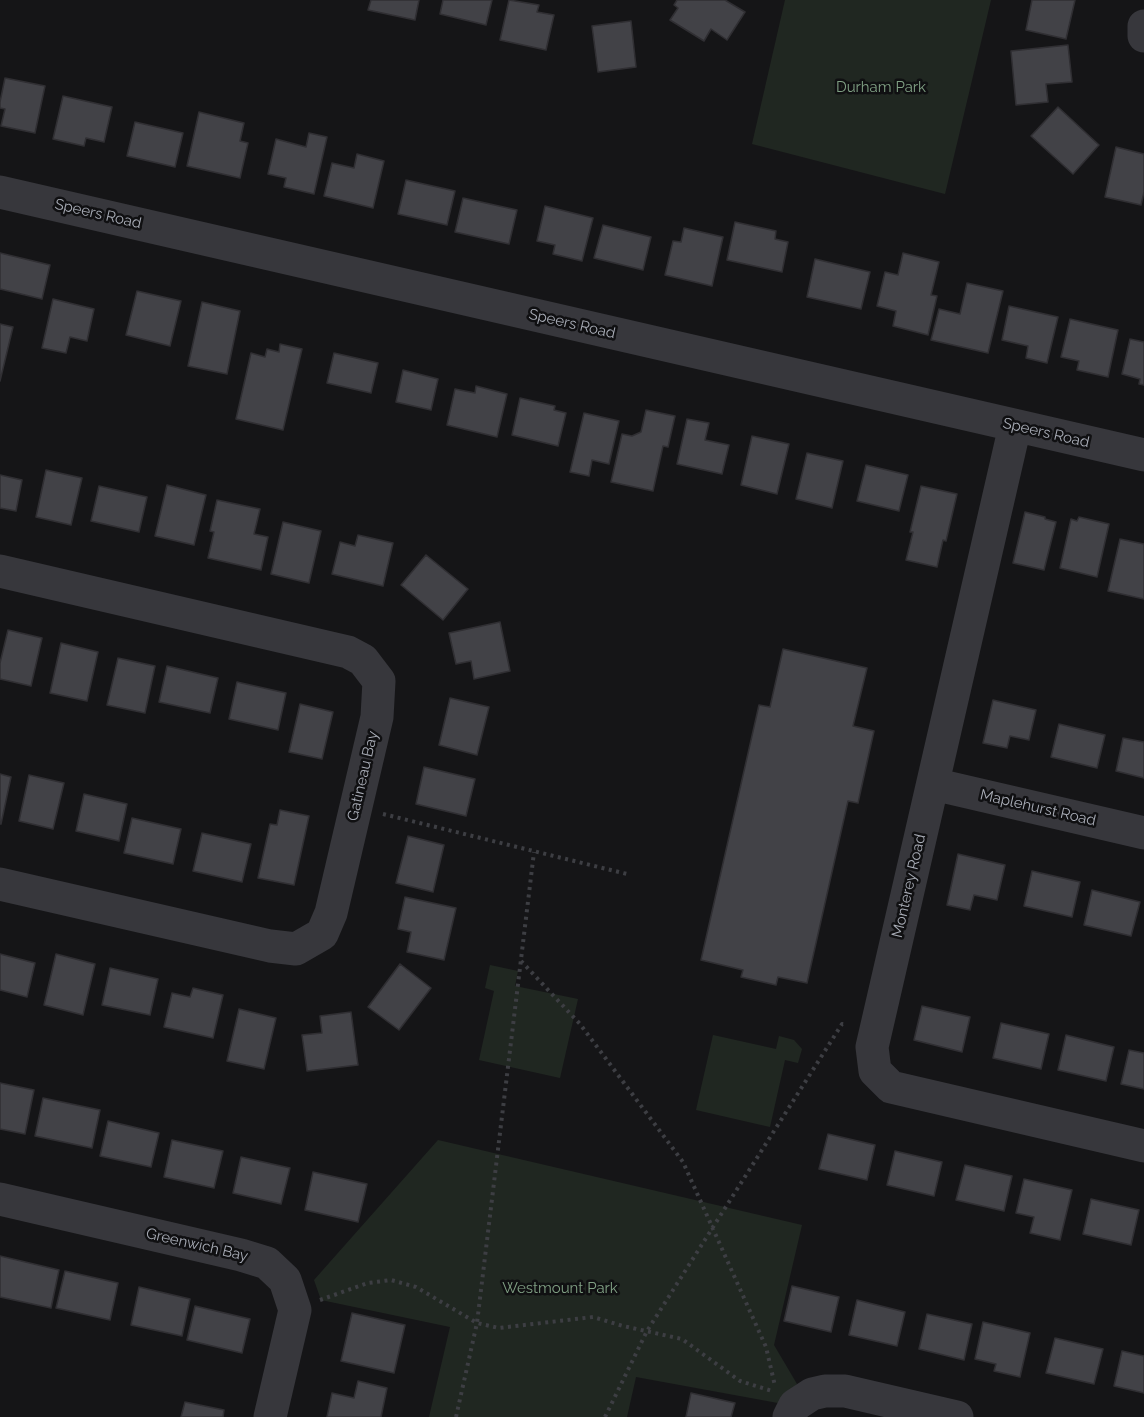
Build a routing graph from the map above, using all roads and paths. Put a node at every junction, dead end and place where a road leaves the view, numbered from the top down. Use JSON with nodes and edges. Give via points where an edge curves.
{"nodes":[{"id":1,"x":1144,"y":26,"type":"edge"},
{"id":2,"x":1144,"y":36,"type":"edge"},
{"id":3,"x":0,"y":192,"type":"edge"},
{"id":4,"x":1015,"y":426,"type":"junction"},
{"id":5,"x":1144,"y":455,"type":"edge"},
{"id":6,"x":0,"y":571,"type":"edge"},
{"id":7,"x":933,"y":784,"type":"junction"},
{"id":8,"x":356,"y":808,"type":"junction"},
{"id":9,"x":1144,"y":833,"type":"edge"},
{"id":10,"x":534,"y":852,"type":"junction"},
{"id":11,"x":627,"y":874,"type":"dead end"},
{"id":12,"x":0,"y":884,"type":"edge"},
{"id":13,"x":521,"y":962,"type":"junction"},
{"id":14,"x":876,"y":1030,"type":"junction"},
{"id":15,"x":1144,"y":1146,"type":"edge"},
{"id":16,"x":0,"y":1199,"type":"edge"},
{"id":17,"x":713,"y":1229,"type":"junction"},
{"id":18,"x":295,"y":1310,"type":"junction"},
{"id":19,"x":477,"y":1323,"type":"junction"},
{"id":20,"x":647,"y":1331,"type":"junction"},
{"id":21,"x":270,"y":1417,"type":"edge"},
{"id":22,"x":456,"y":1417,"type":"edge"},
{"id":23,"x":605,"y":1417,"type":"edge"},
{"id":24,"x":789,"y":1417,"type":"edge"},
{"id":25,"x":957,"y":1417,"type":"edge"}],
"edges":[{"from":1,"to":2,"type":"street"},
{"from":3,"to":4,"type":"street","name":"Speers Road"},
{"from":4,"to":5,"type":"street","name":"Speers Road"},
{"from":4,"to":7,"type":"street","name":"Monterey Road"},
{"from":6,"to":8,"type":"street","name":"Gatineau Bay","via":[[348,652],[363,660],[379,681],[377,717]]},
{"from":7,"to":9,"type":"street","name":"Maplehurst Road"},
{"from":7,"to":14,"type":"street","name":"Monterey Road"},
{"from":8,"to":10,"type":"path"},
{"from":8,"to":12,"type":"street","name":"Gatineau Bay","via":[[332,913],[322,934],[296,949]]},
{"from":10,"to":11,"type":"path"},
{"from":10,"to":13,"type":"path"},
{"from":13,"to":17,"type":"path","via":[[580,1024],[683,1162]]},
{"from":13,"to":19,"type":"path"},
{"from":14,"to":15,"type":"street","name":"Monterey Road","via":[[872,1047],[875,1071],[891,1087]]},
{"from":14,"to":17,"type":"path","via":[[842,1024]]},
{"from":16,"to":18,"type":"street","name":"Greenwich Bay","via":[[267,1263],[285,1280]]},
{"from":17,"to":20,"type":"path"},
{"from":17,"to":20,"type":"path","via":[[765,1347],[777,1393],[740,1381],[682,1339]]},
{"from":18,"to":19,"type":"path","via":[[368,1283],[391,1280],[416,1287]]},
{"from":18,"to":21,"type":"street"},
{"from":19,"to":20,"type":"path","via":[[499,1328],[593,1317]]},
{"from":19,"to":22,"type":"path"},
{"from":20,"to":23,"type":"path"},
{"from":24,"to":25,"type":"street","via":[[795,1404],[825,1390],[845,1391]]}]}
